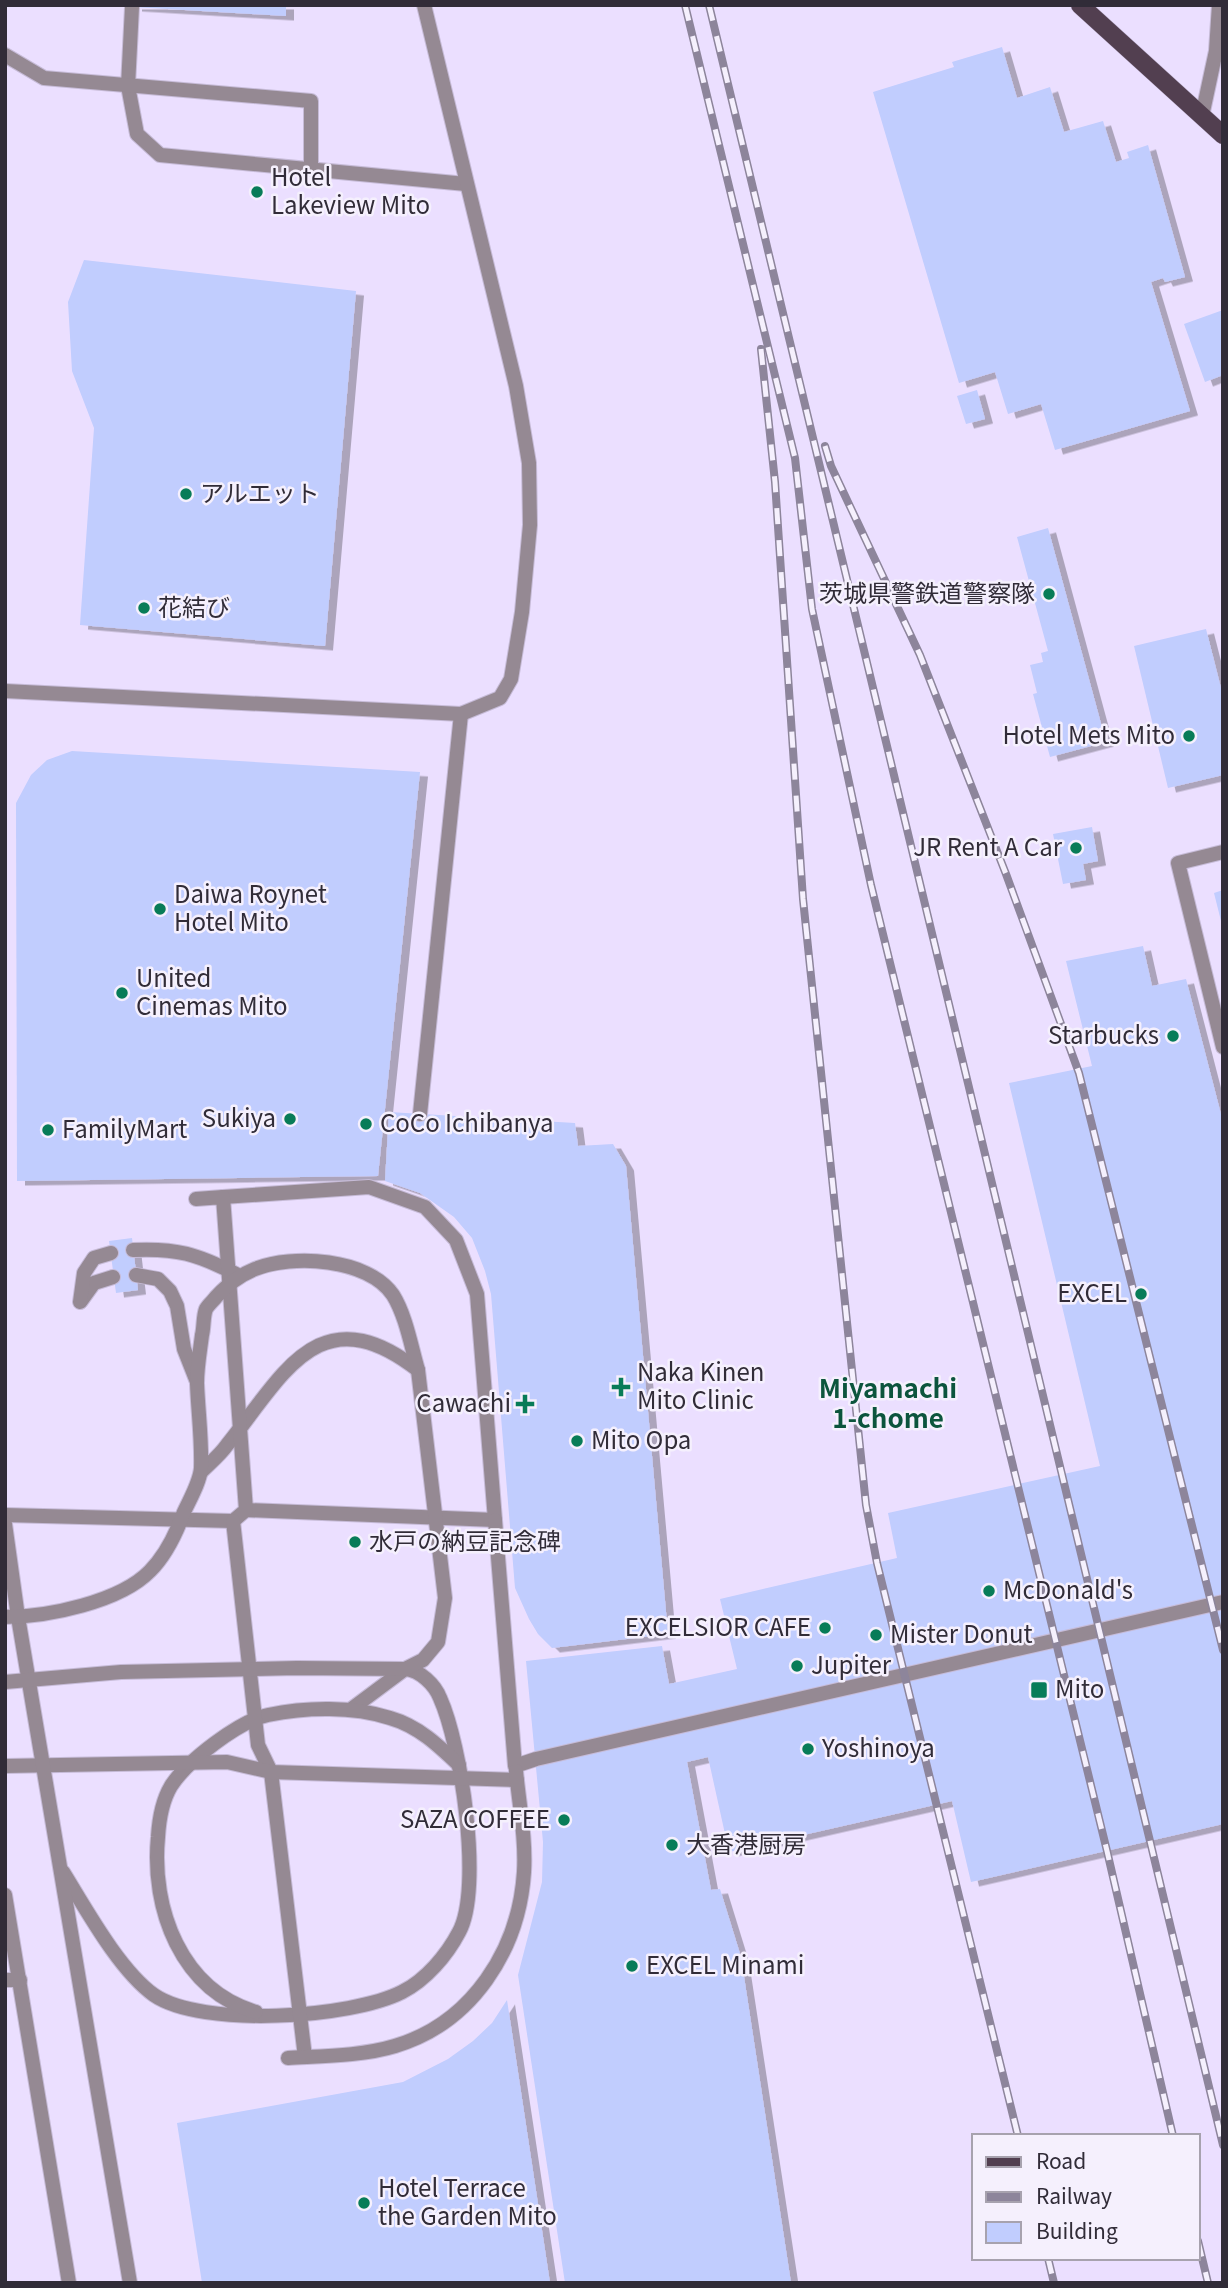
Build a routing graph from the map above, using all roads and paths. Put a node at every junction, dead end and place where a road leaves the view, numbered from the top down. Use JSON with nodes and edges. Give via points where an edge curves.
{"nodes":[{"id":1,"x":424,"y":5,"type":"edge"},
{"id":2,"x":1080,"y":5,"type":"edge"},
{"id":3,"x":1219,"y":5,"type":"edge"},
{"id":4,"x":132,"y":7,"type":"dead end"},
{"id":5,"x":5,"y":55,"type":"edge"},
{"id":6,"x":128,"y":86,"type":"junction"},
{"id":7,"x":1202,"y":116,"type":"junction"},
{"id":8,"x":1223,"y":135,"type":"edge"},
{"id":9,"x":311,"y":169,"type":"junction"},
{"id":10,"x":466,"y":184,"type":"junction"},
{"id":11,"x":5,"y":691,"type":"edge"},
{"id":12,"x":461,"y":714,"type":"junction"},
{"id":13,"x":1223,"y":852,"type":"edge"},
{"id":14,"x":1223,"y":1046,"type":"edge"},
{"id":15,"x":420,"y":1114,"type":"dead end"},
{"id":16,"x":223,"y":1197,"type":"junction"},
{"id":17,"x":196,"y":1199,"type":"dead end"},
{"id":18,"x":133,"y":1250,"type":"dead end"},
{"id":19,"x":110,"y":1253,"type":"dead end"},
{"id":20,"x":136,"y":1275,"type":"dead end"},
{"id":21,"x":240,"y":1276,"type":"junction"},
{"id":22,"x":113,"y":1277,"type":"dead end"},
{"id":23,"x":418,"y":1370,"type":"junction"},
{"id":24,"x":197,"y":1382,"type":"junction"},
{"id":25,"x":201,"y":1472,"type":"junction"},
{"id":26,"x":246,"y":1510,"type":"junction"},
{"id":27,"x":5,"y":1515,"type":"edge"},
{"id":28,"x":495,"y":1520,"type":"junction"},
{"id":29,"x":233,"y":1521,"type":"junction"},
{"id":30,"x":5,"y":1524,"type":"edge"},
{"id":31,"x":1223,"y":1602,"type":"edge"},
{"id":32,"x":12,"y":1617,"type":"edge"},
{"id":33,"x":405,"y":1669,"type":"junction"},
{"id":34,"x":30,"y":1679,"type":"junction"},
{"id":35,"x":5,"y":1682,"type":"edge"},
{"id":36,"x":350,"y":1710,"type":"junction"},
{"id":37,"x":459,"y":1765,"type":"junction"},
{"id":38,"x":5,"y":1766,"type":"edge"},
{"id":39,"x":271,"y":1772,"type":"junction"},
{"id":40,"x":516,"y":1773,"type":"junction"},
{"id":41,"x":63,"y":1872,"type":"junction"},
{"id":42,"x":5,"y":1895,"type":"edge"},
{"id":43,"x":13,"y":1980,"type":"edge"},
{"id":44,"x":271,"y":2016,"type":"junction"},
{"id":45,"x":305,"y":2057,"type":"junction"},
{"id":46,"x":288,"y":2058,"type":"dead end"},
{"id":47,"x":69,"y":2283,"type":"edge"},
{"id":48,"x":130,"y":2283,"type":"edge"}],
"edges":[{"from":1,"to":10,"type":"street"},
{"from":2,"to":7,"type":"main road"},
{"from":3,"to":7,"type":"street","via":[[1216,51]]},
{"from":4,"to":6,"type":"street"},
{"from":5,"to":6,"type":"street","via":[[44,78]]},
{"from":6,"to":9,"type":"street","via":[[138,134],[160,155]]},
{"from":6,"to":9,"type":"street","via":[[311,101]]},
{"from":7,"to":8,"type":"main road"},
{"from":9,"to":10,"type":"street"},
{"from":10,"to":12,"type":"street","via":[[516,386],[529,463],[530,525],[511,680],[500,698]]},
{"from":11,"to":12,"type":"street"},
{"from":12,"to":15,"type":"street"},
{"from":13,"to":14,"type":"street","via":[[1178,863]]},
{"from":16,"to":17,"type":"street"},
{"from":16,"to":26,"type":"street"},
{"from":16,"to":28,"type":"street","via":[[369,1187],[425,1207],[456,1240],[477,1294]]},
{"from":18,"to":21,"type":"street","via":[[202,1256]]},
{"from":19,"to":22,"type":"street","via":[[94,1258],[84,1273],[80,1302],[94,1283]]},
{"from":20,"to":24,"type":"street","via":[[158,1279],[170,1291]]},
{"from":21,"to":23,"type":"street","via":[[258,1268],[320,1261],[350,1265],[373,1277],[392,1294]]},
{"from":21,"to":24,"type":"street","via":[[206,1309]]},
{"from":23,"to":25,"type":"street","via":[[397,1353],[353,1340],[329,1341],[309,1350],[288,1366]]},
{"from":23,"to":33,"type":"street","via":[[445,1598],[438,1642],[423,1660]]},
{"from":24,"to":25,"type":"street"},
{"from":25,"to":32,"type":"street","via":[[177,1531],[162,1556],[135,1583],[94,1601]]},
{"from":26,"to":28,"type":"street"},
{"from":26,"to":29,"type":"street"},
{"from":27,"to":29,"type":"street"},
{"from":28,"to":40,"type":"street"},
{"from":29,"to":39,"type":"street","via":[[258,1745]]},
{"from":30,"to":32,"type":"street"},
{"from":31,"to":40,"type":"street","via":[[536,1759]]},
{"from":32,"to":34,"type":"street"},
{"from":33,"to":34,"type":"street","via":[[121,1672]]},
{"from":33,"to":36,"type":"street"},
{"from":33,"to":37,"type":"street","via":[[425,1678],[439,1695]]},
{"from":34,"to":35,"type":"street"},
{"from":34,"to":41,"type":"street"},
{"from":36,"to":37,"type":"street","via":[[390,1718],[426,1735]]},
{"from":36,"to":44,"type":"street","via":[[266,1715],[233,1731],[197,1756],[171,1786],[160,1818],[159,1899],[170,1935],[213,1989],[242,2008]]},
{"from":37,"to":44,"type":"street","via":[[470,1883],[468,1910],[445,1953],[422,1979],[379,2001]]},
{"from":38,"to":39,"type":"street","via":[[227,1762]]},
{"from":39,"to":40,"type":"street"},
{"from":39,"to":45,"type":"street"},
{"from":40,"to":45,"type":"street","via":[[524,1874],[511,1937],[492,1975],[460,2011],[430,2031],[394,2046]]},
{"from":41,"to":44,"type":"street","via":[[120,1958],[155,1995],[189,2010]]},
{"from":41,"to":48,"type":"street"},
{"from":42,"to":43,"type":"street"},
{"from":43,"to":47,"type":"street"},
{"from":45,"to":46,"type":"street"}]}
